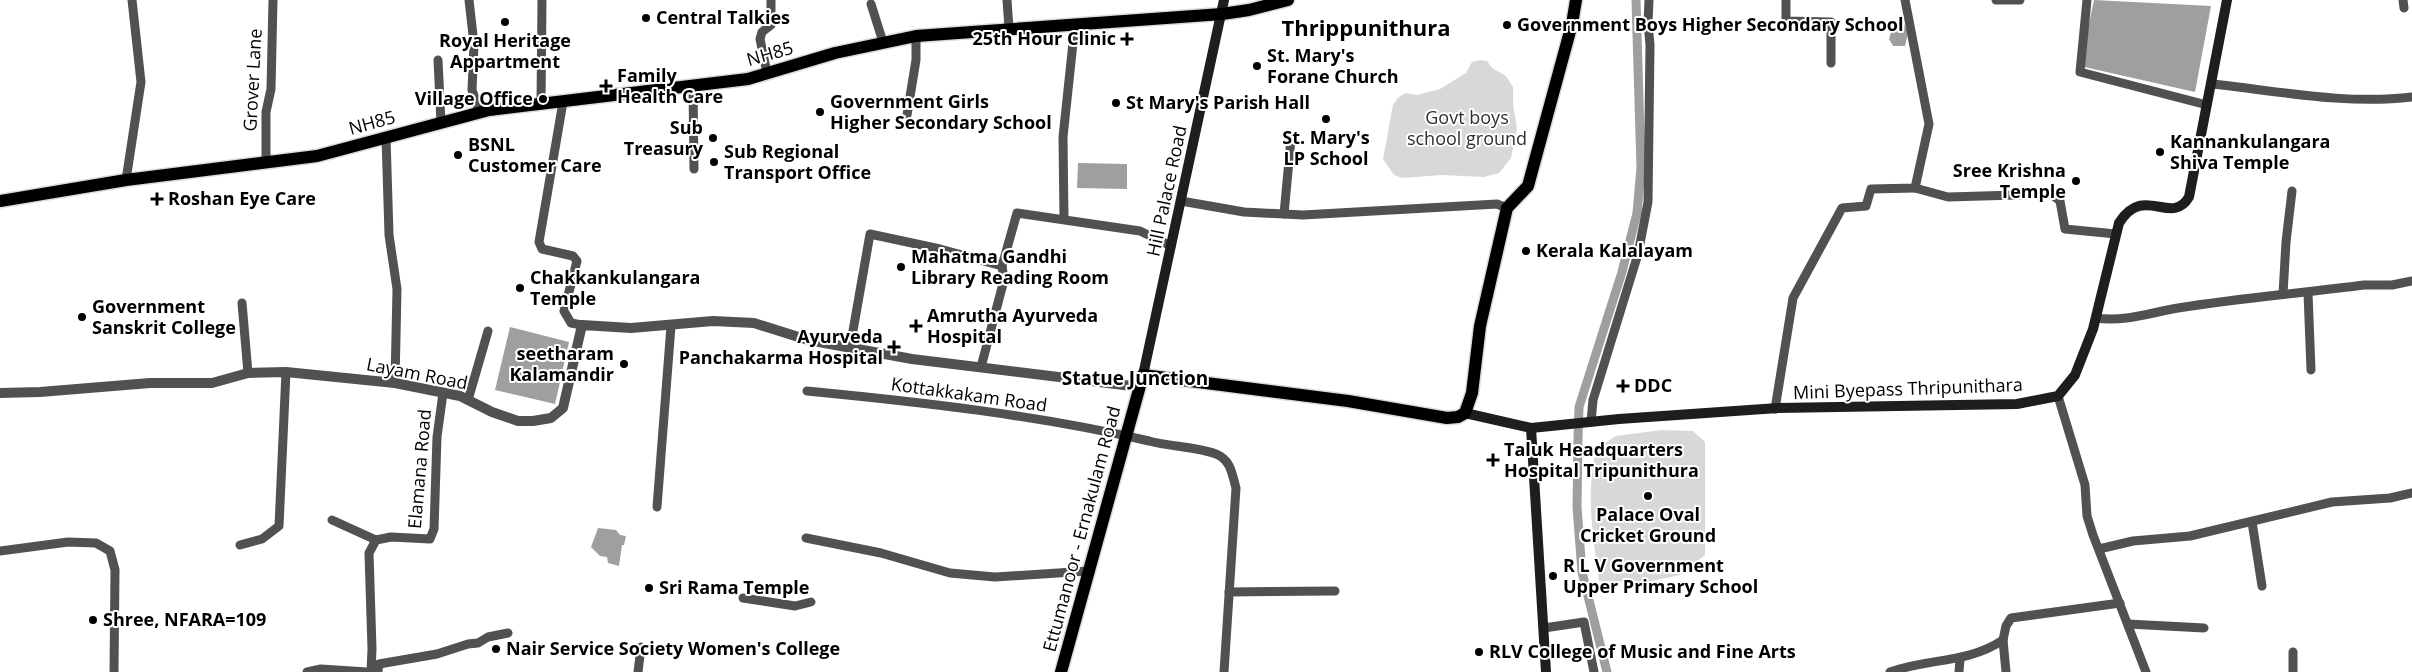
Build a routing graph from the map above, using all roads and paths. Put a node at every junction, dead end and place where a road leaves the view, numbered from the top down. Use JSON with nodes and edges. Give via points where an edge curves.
{"nodes":[{"id":1,"x":132,"y":0,"type":"edge"},
{"id":2,"x":272,"y":0,"type":"edge"},
{"id":3,"x":469,"y":0,"type":"edge"},
{"id":4,"x":542,"y":0,"type":"edge"},
{"id":5,"x":771,"y":0,"type":"edge"},
{"id":6,"x":1007,"y":0,"type":"edge"},
{"id":7,"x":1224,"y":0,"type":"edge"},
{"id":8,"x":1288,"y":0,"type":"edge"},
{"id":9,"x":1576,"y":0,"type":"edge"},
{"id":10,"x":1650,"y":0,"type":"edge"},
{"id":11,"x":1786,"y":0,"type":"edge"},
{"id":12,"x":1904,"y":0,"type":"edge"},
{"id":13,"x":1996,"y":0,"type":"edge"},
{"id":14,"x":2020,"y":0,"type":"edge"},
{"id":15,"x":2087,"y":0,"type":"edge"},
{"id":16,"x":2228,"y":0,"type":"edge"},
{"id":17,"x":871,"y":4,"type":"dead end"},
{"id":18,"x":1222,"y":14,"type":"junction"},
{"id":19,"x":1075,"y":24,"type":"junction"},
{"id":20,"x":1010,"y":28,"type":"junction"},
{"id":21,"x":916,"y":36,"type":"junction"},
{"id":22,"x":883,"y":42,"type":"junction"},
{"id":23,"x":438,"y":60,"type":"dead end"},
{"id":24,"x":1830,"y":63,"type":"dead end"},
{"id":25,"x":767,"y":73,"type":"junction"},
{"id":26,"x":2213,"y":84,"type":"junction"},
{"id":27,"x":693,"y":86,"type":"junction"},
{"id":28,"x":2412,"y":97,"type":"edge"},
{"id":29,"x":563,"y":102,"type":"junction"},
{"id":30,"x":541,"y":104,"type":"junction"},
{"id":31,"x":2207,"y":104,"type":"junction"},
{"id":32,"x":480,"y":113,"type":"junction"},
{"id":33,"x":906,"y":115,"type":"dead end"},
{"id":34,"x":441,"y":123,"type":"junction"},
{"id":35,"x":386,"y":138,"type":"junction"},
{"id":36,"x":1291,"y":139,"type":"dead end"},
{"id":37,"x":266,"y":162,"type":"junction"},
{"id":38,"x":694,"y":169,"type":"dead end"},
{"id":39,"x":126,"y":180,"type":"junction"},
{"id":40,"x":1915,"y":188,"type":"junction"},
{"id":41,"x":2292,"y":191,"type":"dead end"},
{"id":42,"x":0,"y":201,"type":"edge"},
{"id":43,"x":1181,"y":201,"type":"junction"},
{"id":44,"x":1507,"y":208,"type":"junction"},
{"id":45,"x":1284,"y":214,"type":"junction"},
{"id":46,"x":1064,"y":220,"type":"junction"},
{"id":47,"x":2116,"y":234,"type":"junction"},
{"id":48,"x":1171,"y":246,"type":"junction"},
{"id":49,"x":1002,"y":266,"type":"junction"},
{"id":50,"x":2412,"y":281,"type":"edge"},
{"id":51,"x":2283,"y":294,"type":"junction"},
{"id":52,"x":2308,"y":294,"type":"junction"},
{"id":53,"x":242,"y":303,"type":"dead end"},
{"id":54,"x":2096,"y":318,"type":"junction"},
{"id":55,"x":582,"y":326,"type":"junction"},
{"id":56,"x":671,"y":326,"type":"junction"},
{"id":57,"x":488,"y":331,"type":"dead end"},
{"id":58,"x":850,"y":348,"type":"junction"},
{"id":59,"x":981,"y":367,"type":"junction"},
{"id":60,"x":2311,"y":370,"type":"dead end"},
{"id":61,"x":286,"y":372,"type":"junction"},
{"id":62,"x":248,"y":373,"type":"junction"},
{"id":63,"x":1141,"y":381,"type":"junction"},
{"id":64,"x":395,"y":383,"type":"junction"},
{"id":65,"x":807,"y":391,"type":"dead end"},
{"id":66,"x":0,"y":393,"type":"edge"},
{"id":67,"x":443,"y":393,"type":"junction"},
{"id":68,"x":2058,"y":396,"type":"junction"},
{"id":69,"x":468,"y":400,"type":"junction"},
{"id":70,"x":1774,"y":409,"type":"junction"},
{"id":71,"x":1465,"y":413,"type":"junction"},
{"id":72,"x":1590,"y":422,"type":"junction"},
{"id":73,"x":1530,"y":428,"type":"junction"},
{"id":74,"x":1126,"y":436,"type":"junction"},
{"id":75,"x":2412,"y":493,"type":"edge"},
{"id":76,"x":657,"y":507,"type":"dead end"},
{"id":77,"x":332,"y":520,"type":"dead end"},
{"id":78,"x":2252,"y":522,"type":"junction"},
{"id":79,"x":806,"y":538,"type":"dead end"},
{"id":80,"x":376,"y":540,"type":"junction"},
{"id":81,"x":240,"y":545,"type":"dead end"},
{"id":82,"x":2099,"y":549,"type":"junction"},
{"id":83,"x":0,"y":551,"type":"edge"},
{"id":84,"x":1088,"y":571,"type":"junction"},
{"id":85,"x":2262,"y":586,"type":"dead end"},
{"id":86,"x":1335,"y":591,"type":"dead end"},
{"id":87,"x":1229,"y":592,"type":"junction"},
{"id":88,"x":743,"y":598,"type":"dead end"},
{"id":89,"x":811,"y":602,"type":"dead end"},
{"id":90,"x":2120,"y":603,"type":"junction"},
{"id":91,"x":2128,"y":624,"type":"junction"},
{"id":92,"x":1544,"y":628,"type":"junction"},
{"id":93,"x":2204,"y":628,"type":"dead end"},
{"id":94,"x":508,"y":633,"type":"dead end"},
{"id":95,"x":2003,"y":640,"type":"junction"},
{"id":96,"x":641,"y":647,"type":"dead end"},
{"id":97,"x":2293,"y":652,"type":"dead end"},
{"id":98,"x":1960,"y":659,"type":"junction"},
{"id":99,"x":114,"y":672,"type":"edge"},
{"id":100,"x":307,"y":672,"type":"edge"},
{"id":101,"x":370,"y":672,"type":"edge"},
{"id":102,"x":638,"y":672,"type":"edge"},
{"id":103,"x":1061,"y":672,"type":"edge"},
{"id":104,"x":1224,"y":672,"type":"edge"},
{"id":105,"x":1546,"y":672,"type":"edge"},
{"id":106,"x":1594,"y":672,"type":"edge"},
{"id":107,"x":1890,"y":672,"type":"edge"},
{"id":108,"x":1960,"y":672,"type":"edge"},
{"id":109,"x":2006,"y":672,"type":"edge"},
{"id":110,"x":2146,"y":672,"type":"edge"},
{"id":111,"x":2293,"y":672,"type":"edge"}],
"edges":[{"from":1,"to":39,"type":"street","via":[[141,82]]},
{"from":2,"to":37,"type":"street","name":"Grover Lane"},
{"from":3,"to":32,"type":"street","via":[[474,44],[472,90]]},
{"from":4,"to":30,"type":"street"},
{"from":5,"to":25,"type":"street","via":[[771,25],[762,32],[760,39]]},
{"from":6,"to":20,"type":"street"},
{"from":7,"to":18,"type":"main road"},
{"from":8,"to":18,"type":"main road"},
{"from":9,"to":44,"type":"main road","via":[[1528,186]]},
{"from":10,"to":72,"type":"street","via":[[1648,202],[1638,254],[1593,400]]},
{"from":11,"to":24,"type":"street","via":[[1786,21],[1830,22]]},
{"from":12,"to":40,"type":"street","via":[[1929,124]]},
{"from":13,"to":14,"type":"street"},
{"from":15,"to":31,"type":"street","via":[[2080,72]]},
{"from":16,"to":26,"type":"main road"},
{"from":17,"to":22,"type":"street"},
{"from":18,"to":19,"type":"main road","name":"NH85","number":"NH85"},
{"from":18,"to":43,"type":"main road","name":"Hill Palace Road"},
{"from":19,"to":20,"type":"main road","name":"NH85","number":"NH85"},
{"from":19,"to":46,"type":"street","via":[[1063,137]]},
{"from":20,"to":21,"type":"main road","name":"NH85","number":"NH85"},
{"from":21,"to":22,"type":"main road","name":"NH85","number":"NH85"},
{"from":21,"to":33,"type":"street","via":[[916,60]]},
{"from":22,"to":25,"type":"main road","name":"NH85","number":"NH85"},
{"from":23,"to":34,"type":"street"},
{"from":25,"to":27,"type":"main road","name":"NH85","number":"NH85","via":[[748,79]]},
{"from":26,"to":28,"type":"street","via":[[2317,96],[2386,100]]},
{"from":26,"to":31,"type":"main road"},
{"from":27,"to":29,"type":"main road","name":"NH85","number":"NH85"},
{"from":27,"to":38,"type":"street"},
{"from":29,"to":30,"type":"main road","name":"NH85","number":"NH85"},
{"from":29,"to":55,"type":"street","via":[[539,242],[542,248],[572,256],[577,262],[564,311],[570,323]]},
{"from":30,"to":32,"type":"main road","name":"NH85","number":"NH85"},
{"from":31,"to":47,"type":"main road","via":[[2189,197],[2176,208],[2133,207],[2122,218]]},
{"from":32,"to":34,"type":"main road","name":"NH85","number":"NH85"},
{"from":34,"to":35,"type":"main road","name":"NH85","number":"NH85"},
{"from":35,"to":37,"type":"main road","name":"NH85","number":"NH85","via":[[317,156]]},
{"from":35,"to":64,"type":"street","via":[[389,235],[397,289]]},
{"from":36,"to":45,"type":"street"},
{"from":37,"to":39,"type":"main road","name":"NH85"},
{"from":39,"to":42,"type":"main road","name":"NH85"},
{"from":40,"to":47,"type":"street","via":[[1948,197],[2050,194],[2060,201],[2064,229]]},
{"from":40,"to":70,"type":"street","via":[[1871,189],[1866,206],[1842,208],[1793,298]]},
{"from":41,"to":51,"type":"street"},
{"from":43,"to":45,"type":"street","via":[[1244,212]]},
{"from":43,"to":48,"type":"main road","name":"Hill Palace Road"},
{"from":44,"to":45,"type":"street","via":[[1497,204]]},
{"from":44,"to":71,"type":"main road","via":[[1480,326],[1472,393]]},
{"from":46,"to":48,"type":"street","via":[[1140,231]]},
{"from":46,"to":49,"type":"street","via":[[1017,213]]},
{"from":47,"to":54,"type":"main road"},
{"from":48,"to":63,"type":"main road","name":"Hill Palace Road"},
{"from":49,"to":58,"type":"street","via":[[870,234]]},
{"from":49,"to":59,"type":"street","via":[[1004,280]]},
{"from":50,"to":52,"type":"street"},
{"from":51,"to":52,"type":"street"},
{"from":51,"to":54,"type":"street","via":[[2179,308],[2133,318]]},
{"from":52,"to":60,"type":"street"},
{"from":53,"to":62,"type":"street"},
{"from":54,"to":68,"type":"main road","via":[[2075,376]]},
{"from":55,"to":56,"type":"street"},
{"from":55,"to":69,"type":"street","name":"Layam Road","via":[[563,408],[552,418],[518,421]]},
{"from":56,"to":58,"type":"street","via":[[713,321],[754,323],[808,340]]},
{"from":56,"to":76,"type":"street"},
{"from":57,"to":69,"type":"street"},
{"from":58,"to":59,"type":"street"},
{"from":59,"to":63,"type":"street"},
{"from":61,"to":62,"type":"street","name":"Layam Road"},
{"from":61,"to":64,"type":"street","name":"Layam Road"},
{"from":61,"to":81,"type":"street","via":[[278,526],[262,539]]},
{"from":62,"to":66,"type":"street","name":"Layam Road","via":[[212,383],[150,382]]},
{"from":63,"to":71,"type":"main road","via":[[1348,401],[1447,418]]},
{"from":63,"to":74,"type":"main road","name":"Ettumanoor - Ernakulam Road"},
{"from":64,"to":67,"type":"street","name":"Layam Road"},
{"from":65,"to":74,"type":"street","name":"Kottakkakam Road","via":[[895,400]]},
{"from":67,"to":69,"type":"street","name":"Layam Road"},
{"from":67,"to":80,"type":"street","name":"Elamana Road","via":[[437,436],[434,529],[430,539],[391,537]]},
{"from":68,"to":70,"type":"main road","name":"Mini Byepass Thripunithara","via":[[2017,404]]},
{"from":68,"to":82,"type":"street","via":[[2085,485],[2087,516]]},
{"from":70,"to":72,"type":"main road","name":"Mini Byepass Thripunithara"},
{"from":71,"to":73,"type":"main road","name":"Mini Byepass Thripunithara"},
{"from":72,"to":73,"type":"main road","name":"Mini Byepass Thripunithara"},
{"from":73,"to":92,"type":"main road"},
{"from":74,"to":84,"type":"main road","name":"Ettumanoor - Ernakulam Road"},
{"from":74,"to":87,"type":"street","name":"Kottakkakam Road","via":[[1217,454],[1230,464],[1236,488]]},
{"from":75,"to":78,"type":"street","via":[[2390,498],[2332,502]]},
{"from":77,"to":80,"type":"street"},
{"from":78,"to":82,"type":"street","via":[[2190,536],[2133,541]]},
{"from":78,"to":85,"type":"street"},
{"from":79,"to":84,"type":"street","via":[[881,553],[950,573],[995,577]]},
{"from":80,"to":101,"type":"street","via":[[369,553]]},
{"from":82,"to":90,"type":"street"},
{"from":83,"to":99,"type":"street","via":[[68,542],[96,543],[110,551],[115,570]]},
{"from":84,"to":103,"type":"main road","name":"Ettumanoor - Ernakulam Road"},
{"from":86,"to":87,"type":"street"},
{"from":87,"to":104,"type":"street","name":"Kottakkakam Road"},
{"from":88,"to":89,"type":"street","via":[[795,606]]},
{"from":90,"to":91,"type":"street"},
{"from":90,"to":95,"type":"street","via":[[2011,618]]},
{"from":91,"to":93,"type":"street"},
{"from":91,"to":110,"type":"street"},
{"from":92,"to":105,"type":"main road"},
{"from":92,"to":106,"type":"street","via":[[1584,622]]},
{"from":94,"to":101,"type":"street","via":[[444,653],[379,664],[378,670]]},
{"from":95,"to":98,"type":"street"},
{"from":95,"to":109,"type":"street"},
{"from":96,"to":102,"type":"street"},
{"from":97,"to":111,"type":"street"},
{"from":98,"to":107,"type":"street","via":[[1920,663]]},
{"from":98,"to":108,"type":"street"},
{"from":100,"to":101,"type":"street","via":[[321,669]]}]}
